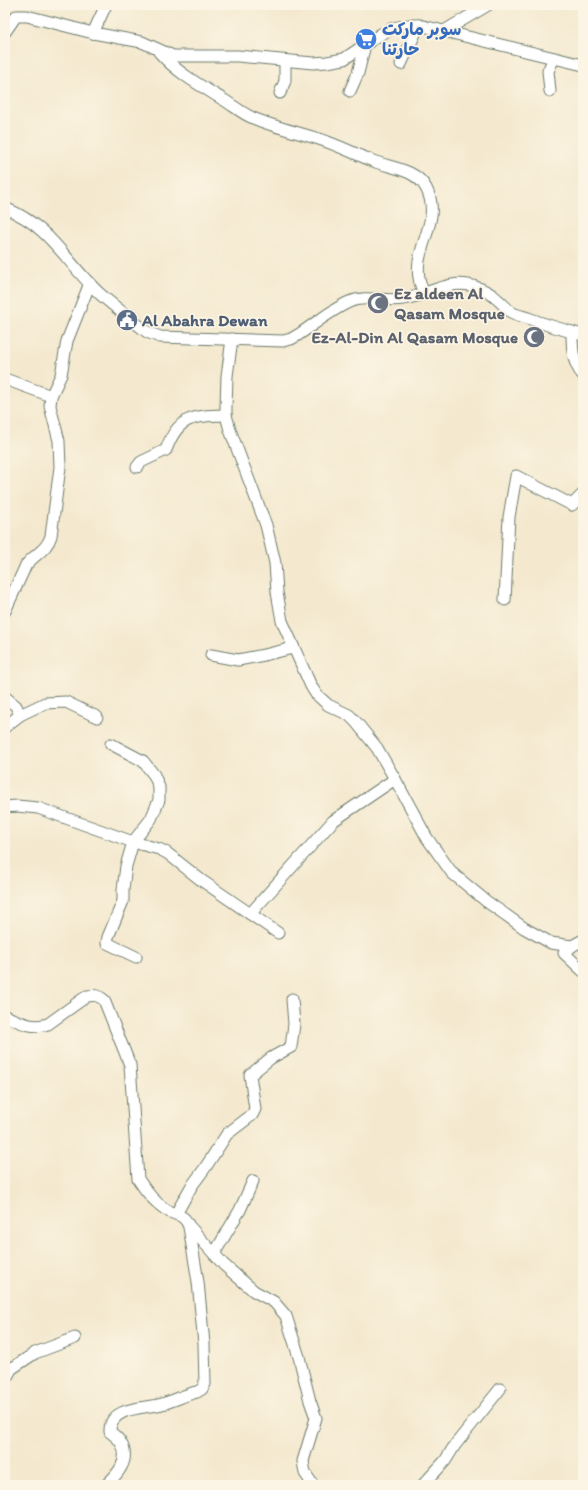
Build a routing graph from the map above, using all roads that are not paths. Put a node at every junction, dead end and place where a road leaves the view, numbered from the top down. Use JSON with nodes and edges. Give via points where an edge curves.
{"nodes":[{"id":1,"x":106,"y":5,"type":"edge"},
{"id":2,"x":488,"y":5,"type":"edge"},
{"id":3,"x":419,"y":25,"type":"junction"},
{"id":4,"x":444,"y":31,"type":"junction"},
{"id":5,"x":5,"y":32,"type":"edge"},
{"id":6,"x":93,"y":33,"type":"junction"},
{"id":7,"x":365,"y":45,"type":"junction"},
{"id":8,"x":157,"y":50,"type":"junction"},
{"id":9,"x":554,"y":58,"type":"junction"},
{"id":10,"x":285,"y":60,"type":"junction"},
{"id":11,"x":401,"y":64,"type":"dead end"},
{"id":12,"x":583,"y":65,"type":"edge"},
{"id":13,"x":350,"y":91,"type":"dead end"},
{"id":14,"x":550,"y":91,"type":"dead end"},
{"id":15,"x":280,"y":92,"type":"dead end"},
{"id":16,"x":5,"y":208,"type":"edge"},
{"id":17,"x":90,"y":283,"type":"junction"},
{"id":18,"x":424,"y":293,"type":"junction"},
{"id":19,"x":572,"y":332,"type":"junction"},
{"id":20,"x":583,"y":335,"type":"edge"},
{"id":21,"x":232,"y":339,"type":"junction"},
{"id":22,"x":583,"y":375,"type":"edge"},
{"id":23,"x":5,"y":379,"type":"edge"},
{"id":24,"x":51,"y":396,"type":"junction"},
{"id":25,"x":226,"y":415,"type":"junction"},
{"id":26,"x":137,"y":468,"type":"dead end"},
{"id":27,"x":583,"y":494,"type":"edge"},
{"id":28,"x":506,"y":600,"type":"dead end"},
{"id":29,"x":5,"y":610,"type":"edge"},
{"id":30,"x":293,"y":648,"type":"junction"},
{"id":31,"x":211,"y":656,"type":"dead end"},
{"id":32,"x":5,"y":697,"type":"edge"},
{"id":33,"x":20,"y":715,"type":"junction"},
{"id":34,"x":97,"y":717,"type":"dead end"},
{"id":35,"x":5,"y":727,"type":"edge"},
{"id":36,"x":111,"y":744,"type":"dead end"},
{"id":37,"x":396,"y":779,"type":"junction"},
{"id":38,"x":5,"y":807,"type":"edge"},
{"id":39,"x":133,"y":842,"type":"junction"},
{"id":40,"x":250,"y":914,"type":"junction"},
{"id":41,"x":278,"y":933,"type":"dead end"},
{"id":42,"x":583,"y":940,"type":"edge"},
{"id":43,"x":572,"y":946,"type":"junction"},
{"id":44,"x":557,"y":947,"type":"dead end"},
{"id":45,"x":136,"y":957,"type":"dead end"},
{"id":46,"x":583,"y":971,"type":"edge"},
{"id":47,"x":292,"y":1000,"type":"dead end"},
{"id":48,"x":5,"y":1016,"type":"edge"},
{"id":49,"x":253,"y":1181,"type":"dead end"},
{"id":50,"x":176,"y":1214,"type":"junction"},
{"id":51,"x":189,"y":1227,"type":"junction"},
{"id":52,"x":214,"y":1254,"type":"junction"},
{"id":53,"x":76,"y":1338,"type":"dead end"},
{"id":54,"x":5,"y":1381,"type":"edge"},
{"id":55,"x":500,"y":1388,"type":"dead end"},
{"id":56,"x":106,"y":1485,"type":"edge"},
{"id":57,"x":313,"y":1485,"type":"edge"},
{"id":58,"x":423,"y":1485,"type":"edge"}],
"edges":[{"from":1,"to":6,"type":"street"},
{"from":2,"to":4,"type":"street"},
{"from":3,"to":4,"type":"street"},
{"from":3,"to":7,"type":"street","via":[[393,28]]},
{"from":3,"to":11,"type":"street"},
{"from":4,"to":9,"type":"street"},
{"from":5,"to":6,"type":"street","via":[[16,16],[27,16]]},
{"from":6,"to":8,"type":"street","via":[[142,42]]},
{"from":7,"to":10,"type":"street","via":[[337,61],[313,63]]},
{"from":7,"to":13,"type":"street","via":[[358,73]]},
{"from":8,"to":10,"type":"street","via":[[173,56],[238,56]]},
{"from":8,"to":18,"type":"street","via":[[170,65],[252,118],[319,139],[410,173],[421,180],[428,192],[431,206],[429,228],[418,262],[418,278]]},
{"from":9,"to":12,"type":"street"},
{"from":9,"to":14,"type":"street","via":[[548,71]]},
{"from":10,"to":15,"type":"street","via":[[285,82]]},
{"from":16,"to":17,"type":"street","via":[[24,217],[44,232]]},
{"from":17,"to":21,"type":"street","via":[[153,336]]},
{"from":17,"to":24,"type":"street","via":[[67,341],[61,375]]},
{"from":18,"to":19,"type":"street","via":[[454,284],[472,286],[488,292],[517,315]]},
{"from":18,"to":21,"type":"street","via":[[402,300],[373,298],[349,302],[291,339],[283,341]]},
{"from":19,"to":20,"type":"street"},
{"from":19,"to":22,"type":"street","via":[[575,360]]},
{"from":21,"to":25,"type":"street","via":[[226,376]]},
{"from":23,"to":24,"type":"street"},
{"from":24,"to":29,"type":"street","via":[[50,406],[59,441],[60,467],[51,536],[44,549],[26,565]]},
{"from":25,"to":26,"type":"street","via":[[188,419],[178,426],[166,450],[142,462]]},
{"from":25,"to":30,"type":"street","via":[[266,525],[275,563],[282,621]]},
{"from":27,"to":28,"type":"street","via":[[572,505],[516,476],[509,517]]},
{"from":30,"to":31,"type":"street","via":[[238,660]]},
{"from":30,"to":37,"type":"street","via":[[316,694],[328,705],[349,715],[356,722],[377,748]]},
{"from":32,"to":33,"type":"street","via":[[16,706]]},
{"from":33,"to":34,"type":"street","via":[[45,703],[66,702]]},
{"from":33,"to":35,"type":"street"},
{"from":36,"to":39,"type":"street","via":[[143,761],[154,775],[159,787],[159,800],[150,819]]},
{"from":37,"to":40,"type":"street","via":[[333,821]]},
{"from":37,"to":43,"type":"street","via":[[427,838],[452,873],[524,928],[551,943]]},
{"from":38,"to":39,"type":"street","via":[[38,808]]},
{"from":39,"to":40,"type":"street","via":[[167,853]]},
{"from":39,"to":45,"type":"street","via":[[126,866],[123,901],[108,937],[108,943]]},
{"from":40,"to":41,"type":"street"},
{"from":42,"to":43,"type":"street"},
{"from":43,"to":44,"type":"street"},
{"from":43,"to":46,"type":"street","via":[[564,953]]},
{"from":47,"to":50,"type":"street","via":[[294,1024],[291,1047],[271,1058],[250,1075],[255,1109],[252,1115],[224,1138]]},
{"from":48,"to":50,"type":"street","via":[[28,1025],[41,1026],[48,1024],[87,996],[95,994],[104,1000],[130,1065],[138,1179],[162,1207]]},
{"from":49,"to":52,"type":"street","via":[[240,1210]]},
{"from":50,"to":51,"type":"street","via":[[184,1217]]},
{"from":51,"to":52,"type":"street"},
{"from":51,"to":56,"type":"street","via":[[198,1282],[205,1384],[199,1391],[160,1404],[133,1408],[112,1420],[110,1432],[121,1443],[124,1457],[118,1473]]},
{"from":52,"to":57,"type":"street","via":[[254,1291],[274,1302],[286,1316],[316,1418],[303,1461],[305,1473]]},
{"from":53,"to":54,"type":"street","via":[[35,1353],[11,1369]]},
{"from":55,"to":58,"type":"street","via":[[445,1461]]}]}
